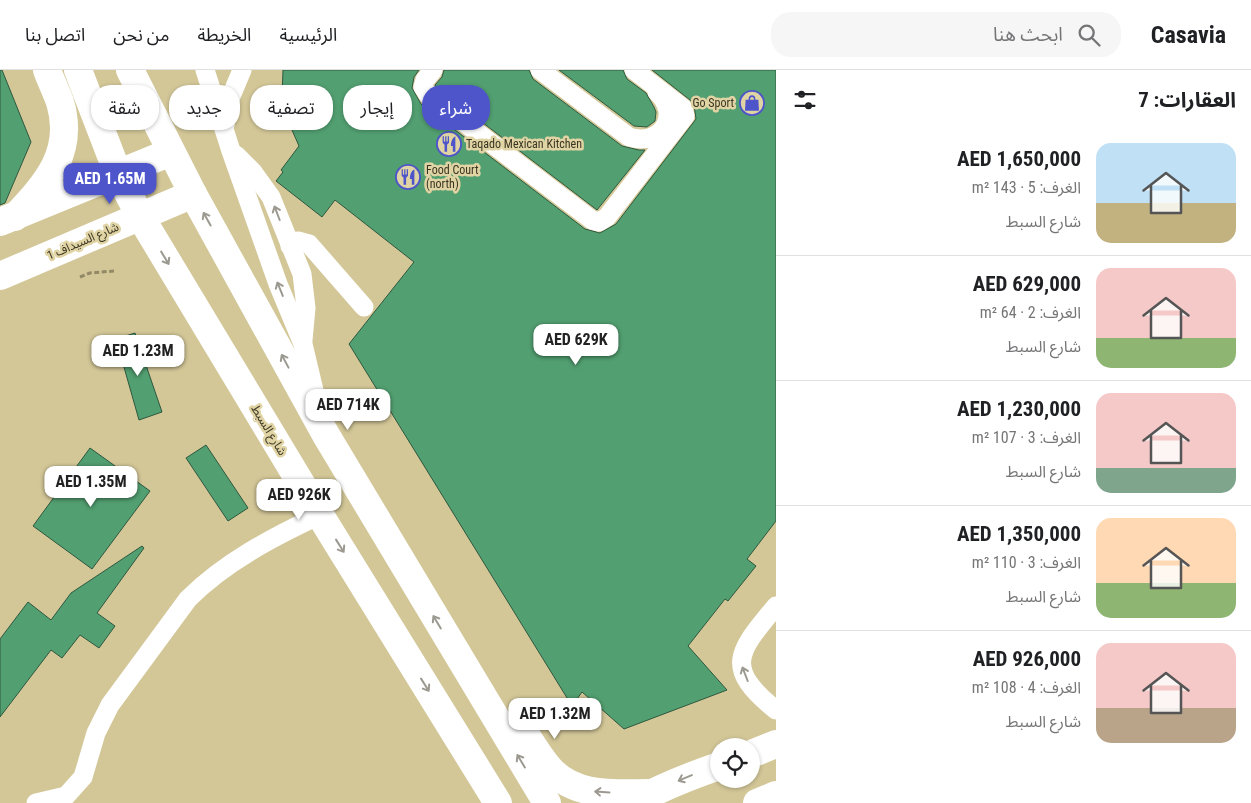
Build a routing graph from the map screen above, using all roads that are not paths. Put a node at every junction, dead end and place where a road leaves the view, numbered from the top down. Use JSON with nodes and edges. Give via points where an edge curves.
{"nodes":[{"id":1,"x":47,"y":70,"type":"edge"},
{"id":2,"x":78,"y":70,"type":"edge"},
{"id":3,"x":130,"y":70,"type":"edge"},
{"id":4,"x":205,"y":70,"type":"edge"},
{"id":5,"x":242,"y":70,"type":"edge"},
{"id":6,"x":432,"y":70,"type":"edge"},
{"id":7,"x":540,"y":70,"type":"edge"},
{"id":8,"x":550,"y":70,"type":"edge"},
{"id":9,"x":629,"y":70,"type":"edge"},
{"id":10,"x":634,"y":70,"type":"edge"},
{"id":11,"x":210,"y":85,"type":"edge"},
{"id":12,"x":236,"y":85,"type":"edge"},
{"id":13,"x":226,"y":130,"type":"edge"},
{"id":14,"x":641,"y":140,"type":"junction"},
{"id":15,"x":231,"y":151,"type":"junction"},
{"id":16,"x":172,"y":152,"type":"junction"},
{"id":17,"x":658,"y":153,"type":"junction"},
{"id":18,"x":118,"y":174,"type":"junction"},
{"id":19,"x":193,"y":194,"type":"junction"},
{"id":20,"x":140,"y":216,"type":"junction"},
{"id":21,"x":8,"y":220,"type":"edge"},
{"id":22,"x":290,"y":246,"type":"junction"},
{"id":23,"x":0,"y":276,"type":"edge"},
{"id":24,"x":364,"y":307,"type":"dead end"},
{"id":25,"x":303,"y":344,"type":"junction"},
{"id":26,"x":326,"y":435,"type":"junction"},
{"id":27,"x":320,"y":515,"type":"junction"},
{"id":28,"x":776,"y":606,"type":"edge"},
{"id":29,"x":474,"y":683,"type":"junction"},
{"id":30,"x":776,"y":710,"type":"edge"},
{"id":31,"x":776,"y":744,"type":"edge"},
{"id":32,"x":760,"y":750,"type":"edge"},
{"id":33,"x":710,"y":770,"type":"edge"},
{"id":34,"x":776,"y":795,"type":"edge"},
{"id":35,"x":642,"y":798,"type":"edge"},
{"id":36,"x":36,"y":803,"type":"edge"},
{"id":37,"x":498,"y":803,"type":"edge"},
{"id":38,"x":547,"y":803,"type":"edge"},
{"id":39,"x":758,"y":803,"type":"edge"}],
"edges":[{"from":1,"to":21,"type":"street","via":[[60,102],[64,128],[60,155],[47,181]]},
{"from":2,"to":18,"type":"street","name":"شارع السبط"},
{"from":3,"to":16,"type":"street"},
{"from":4,"to":11,"type":"lane"},
{"from":5,"to":12,"type":"lane"},
{"from":6,"to":17,"type":"lane","via":[[423,83],[425,92],[595,222],[604,221]]},
{"from":7,"to":14,"type":"lane","via":[[629,138]]},
{"from":8,"to":14,"type":"lane"},
{"from":9,"to":14,"type":"lane","via":[[663,97],[667,105],[668,114],[662,130],[655,137]]},
{"from":10,"to":17,"type":"lane","via":[[685,112]]},
{"from":13,"to":15,"type":"lane"},
{"from":14,"to":17,"type":"lane"},
{"from":22,"to":15,"type":"lane","one_way":true,"via":[[263,184]]},
{"from":25,"to":15,"type":"lane","one_way":true},
{"from":16,"to":18,"type":"street"},
{"from":16,"to":19,"type":"street"},
{"from":18,"to":20,"type":"street","name":"شارع السبط"},
{"from":18,"to":21,"type":"street"},
{"from":19,"to":20,"type":"street","name":"شارع السيداف 1"},
{"from":26,"to":19,"type":"street","one_way":true},
{"from":20,"to":23,"type":"street","name":"شارع السيداف 1"},
{"from":20,"to":27,"type":"street","name":"شارع السبط","one_way":true},
{"from":22,"to":24,"type":"lane","via":[[298,242],[309,244]]},
{"from":22,"to":25,"type":"lane","via":[[304,285]]},
{"from":25,"to":26,"type":"lane"},
{"from":29,"to":26,"type":"street","one_way":true},
{"from":27,"to":36,"type":"lane","via":[[255,548],[226,566],[194,593],[110,705],[96,733],[83,778],[66,796]]},
{"from":27,"to":37,"type":"street","name":"شارع السبط","one_way":true},
{"from":30,"to":28,"type":"lane","one_way":true,"via":[[746,680],[741,665],[743,650],[750,637]]},
{"from":35,"to":29,"type":"street","one_way":true,"via":[[599,793],[563,780],[550,770],[509,709],[488,689]]},
{"from":38,"to":29,"type":"street","one_way":true},
{"from":31,"to":32,"type":"street"},
{"from":33,"to":35,"type":"street","one_way":true},
{"from":34,"to":39,"type":"street"}]}
